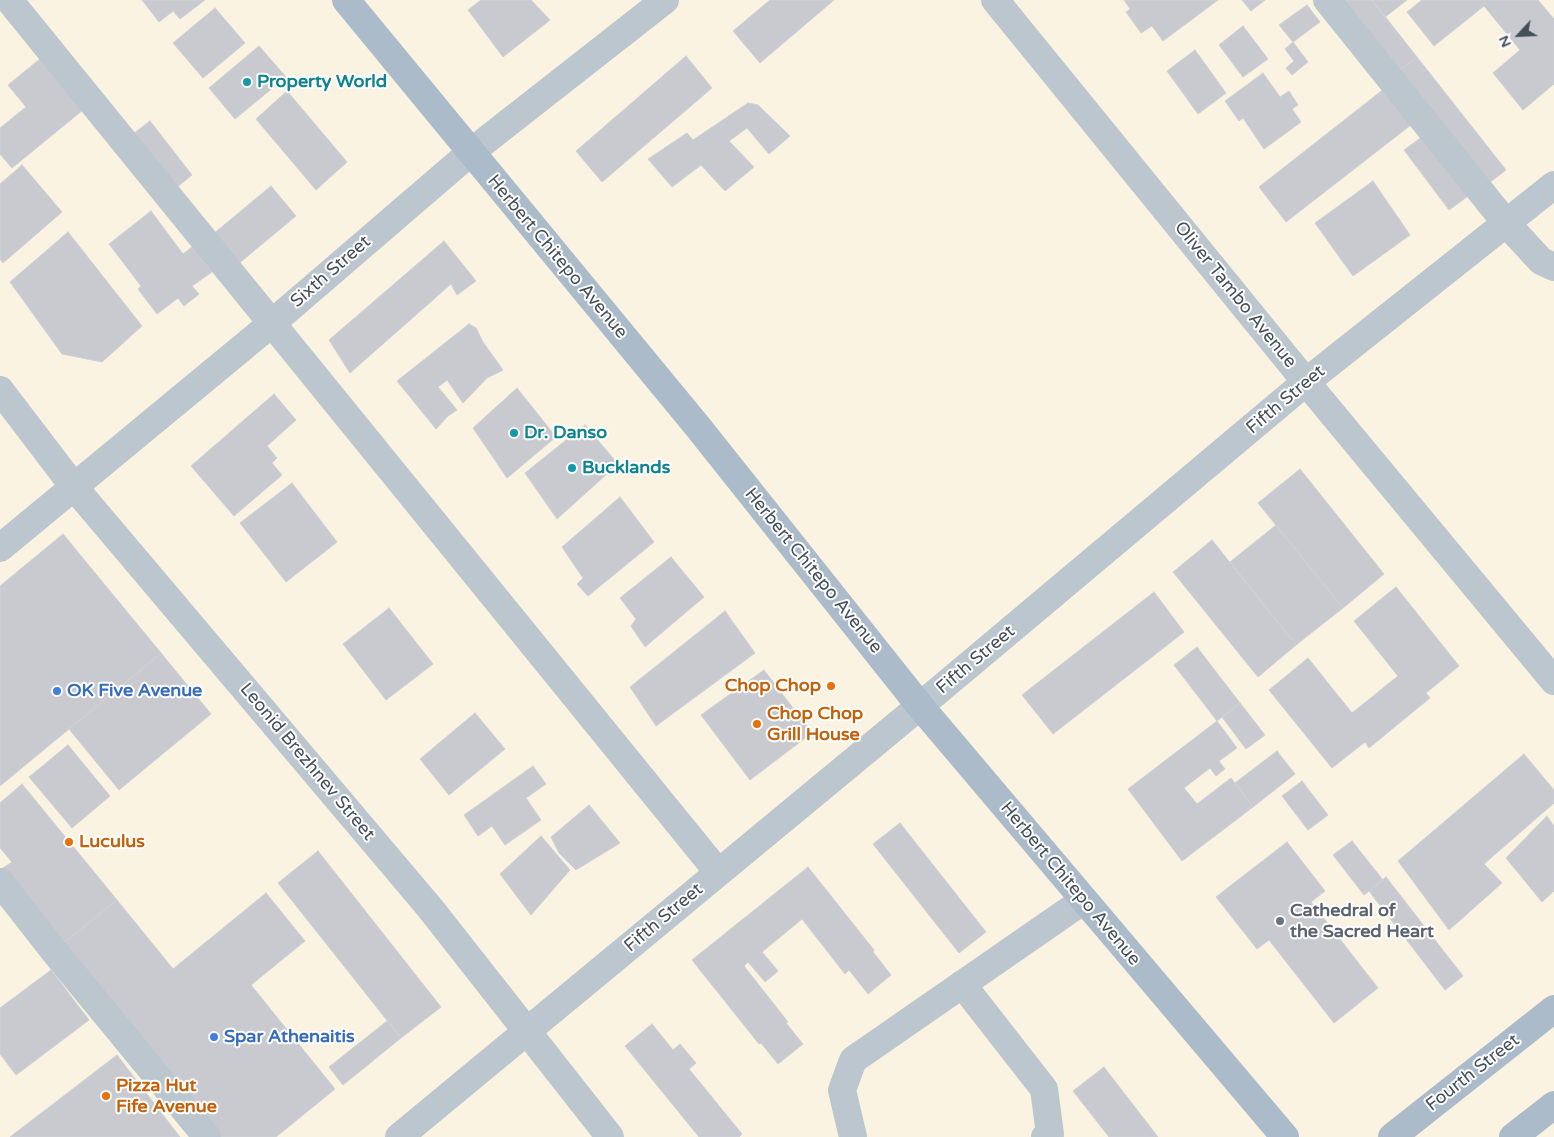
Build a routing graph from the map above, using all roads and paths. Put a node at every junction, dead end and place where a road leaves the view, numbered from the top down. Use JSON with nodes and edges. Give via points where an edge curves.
{"nodes":[{"id":1,"x":9,"y":0,"type":"edge"},
{"id":2,"x":346,"y":0,"type":"edge"},
{"id":3,"x":665,"y":0,"type":"edge"},
{"id":4,"x":996,"y":0,"type":"edge"},
{"id":5,"x":1327,"y":0,"type":"edge"},
{"id":6,"x":471,"y":152,"type":"junction"},
{"id":7,"x":1554,"y":185,"type":"edge"},
{"id":8,"x":1506,"y":223,"type":"junction"},
{"id":9,"x":1554,"y":267,"type":"edge"},
{"id":10,"x":271,"y":324,"type":"junction"},
{"id":11,"x":1306,"y":382,"type":"junction"},
{"id":12,"x":0,"y":390,"type":"edge"},
{"id":13,"x":74,"y":487,"type":"junction"},
{"id":14,"x":0,"y":548,"type":"edge"},
{"id":15,"x":1554,"y":681,"type":"edge"},
{"id":16,"x":920,"y":706,"type":"junction"},
{"id":17,"x":718,"y":872,"type":"junction"},
{"id":18,"x":0,"y":882,"type":"edge"},
{"id":19,"x":1084,"y":900,"type":"junction"},
{"id":20,"x":962,"y":984,"type":"junction"},
{"id":21,"x":1554,"y":1009,"type":"edge"},
{"id":22,"x":526,"y":1032,"type":"junction"},
{"id":23,"x":1554,"y":1105,"type":"edge"},
{"id":24,"x":207,"y":1137,"type":"edge"},
{"id":25,"x":399,"y":1137,"type":"edge"},
{"id":26,"x":610,"y":1137,"type":"edge"},
{"id":27,"x":853,"y":1137,"type":"edge"},
{"id":28,"x":1045,"y":1137,"type":"edge"},
{"id":29,"x":1285,"y":1137,"type":"edge"},
{"id":30,"x":1392,"y":1137,"type":"edge"},
{"id":31,"x":1513,"y":1137,"type":"edge"}],
"edges":[{"from":1,"to":10,"type":"street"},
{"from":2,"to":6,"type":"main road","name":"Herbert Chitepo Avenue"},
{"from":3,"to":6,"type":"street","name":"Sixth Street"},
{"from":4,"to":11,"type":"street","name":"Oliver Tambo Avenue"},
{"from":5,"to":8,"type":"street"},
{"from":6,"to":10,"type":"street","name":"Sixth Street"},
{"from":6,"to":16,"type":"main road","name":"Herbert Chitepo Avenue","via":[[698,427]]},
{"from":7,"to":8,"type":"street","name":"Fifth Street"},
{"from":8,"to":9,"type":"street","via":[[1541,261]]},
{"from":8,"to":11,"type":"street","name":"Fifth Street"},
{"from":10,"to":13,"type":"street","name":"Sixth Street"},
{"from":10,"to":17,"type":"street"},
{"from":11,"to":15,"type":"street","name":"Oliver Tambo Avenue"},
{"from":11,"to":16,"type":"street","name":"Fifth Street"},
{"from":12,"to":13,"type":"street","name":"Leonid Brezhnev Street"},
{"from":13,"to":14,"type":"street","name":"Sixth Street"},
{"from":13,"to":22,"type":"street","name":"Leonid Brezhnev Street","via":[[430,908]]},
{"from":16,"to":17,"type":"street","name":"Fifth Street"},
{"from":16,"to":19,"type":"main road","name":"Herbert Chitepo Avenue"},
{"from":17,"to":22,"type":"street","name":"Fifth Street"},
{"from":18,"to":24,"type":"street"},
{"from":19,"to":20,"type":"street"},
{"from":19,"to":29,"type":"main road","name":"Herbert Chitepo Avenue"},
{"from":20,"to":27,"type":"street","via":[[853,1060],[842,1090]]},
{"from":20,"to":28,"type":"street","via":[[1044,1089],[1050,1134]]},
{"from":21,"to":30,"type":"main road","name":"Fourth Street"},
{"from":22,"to":25,"type":"street","name":"Fifth Street"},
{"from":22,"to":26,"type":"street","name":"Leonid Brezhnev Street"},
{"from":23,"to":31,"type":"main road"}]}
